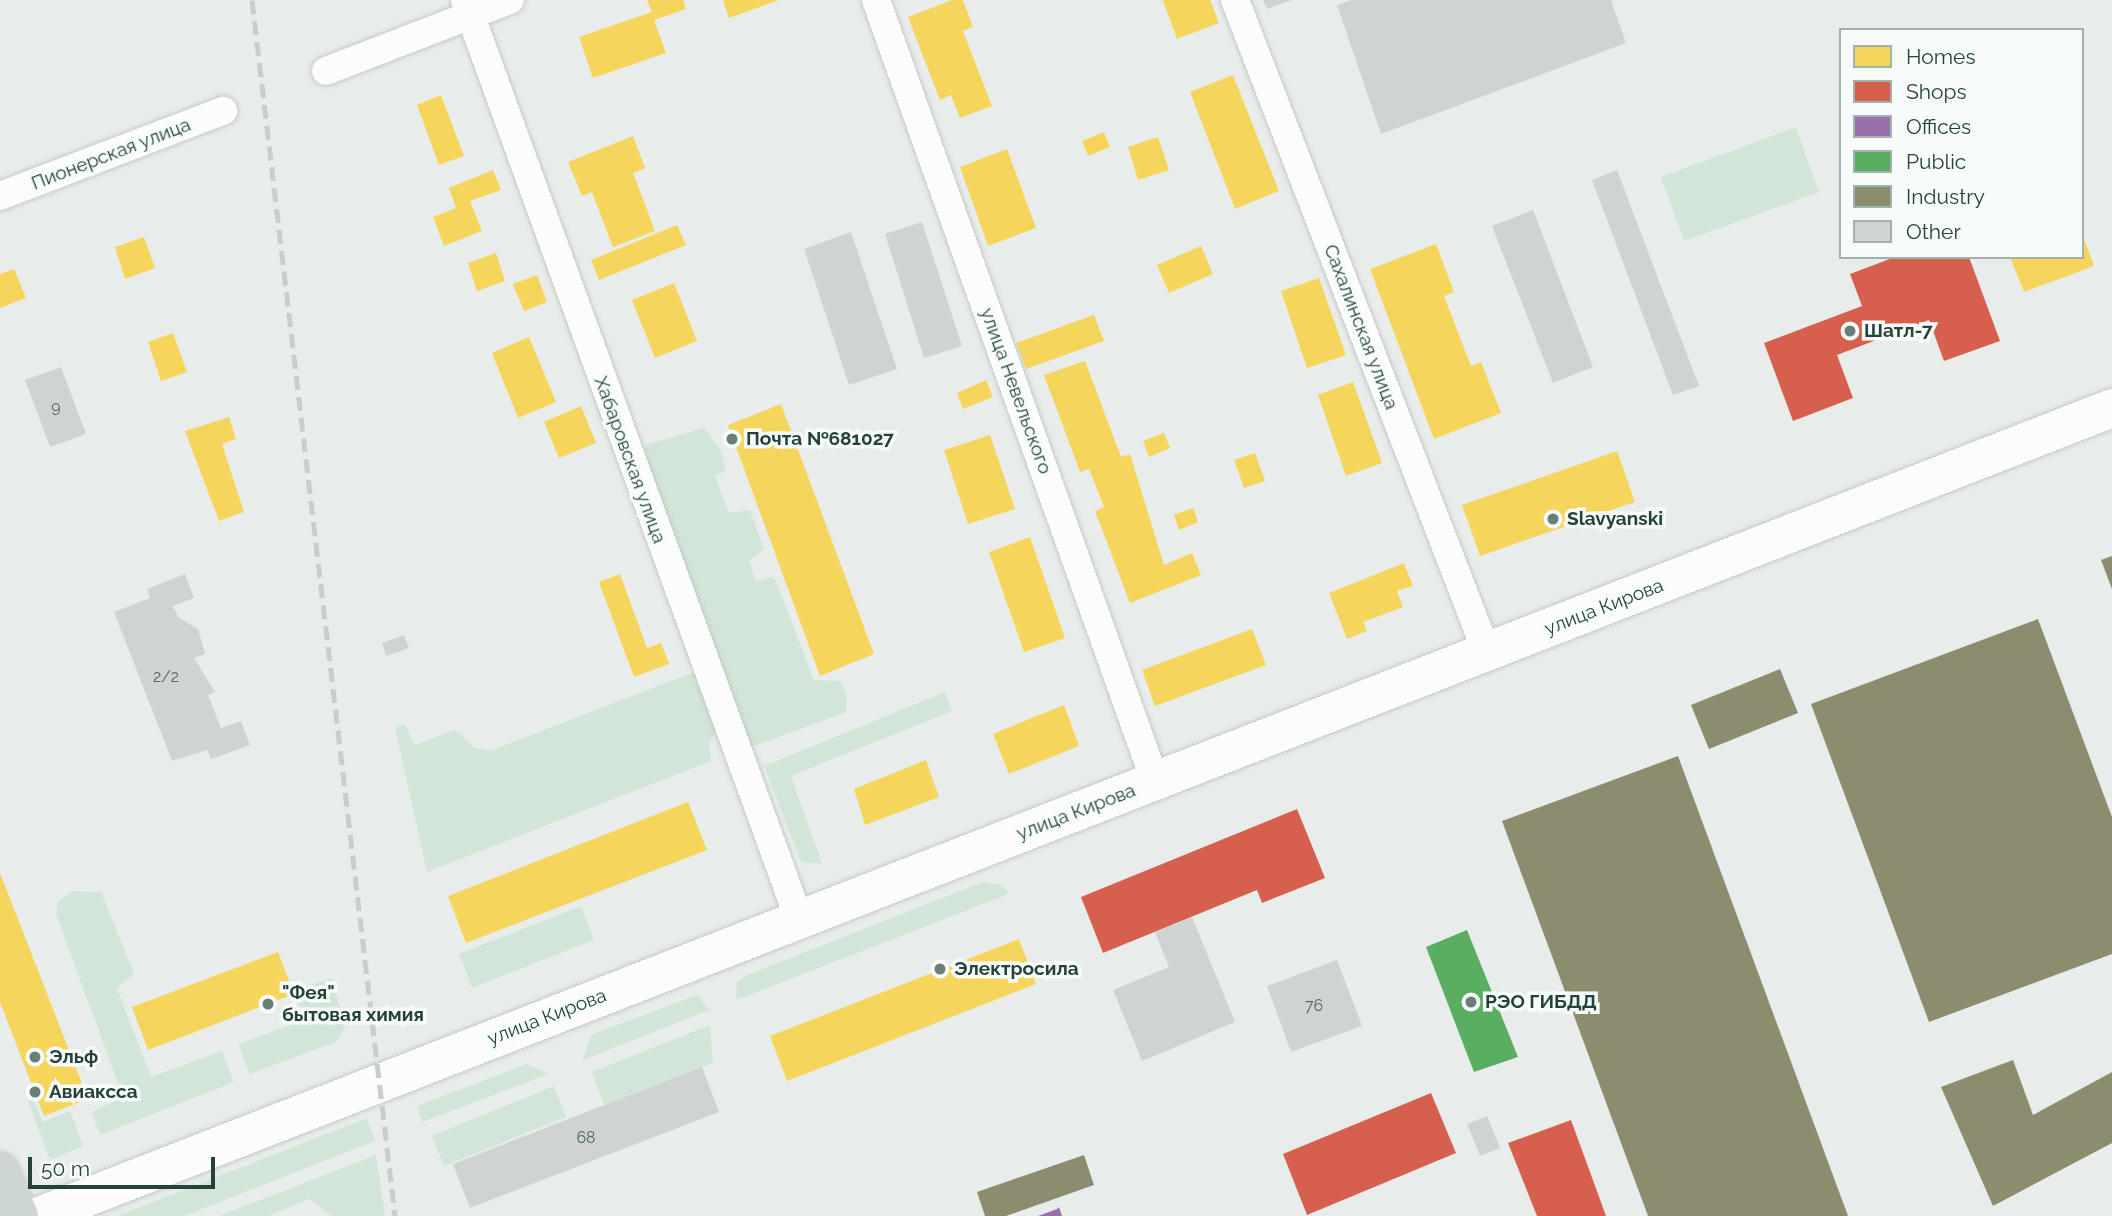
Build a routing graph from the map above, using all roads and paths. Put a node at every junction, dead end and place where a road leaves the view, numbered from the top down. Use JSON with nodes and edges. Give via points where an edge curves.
{"nodes":[{"id":1,"x":510,"y":0,"type":"edge"},
{"id":2,"x":876,"y":0,"type":"edge"},
{"id":3,"x":1235,"y":0,"type":"edge"},
{"id":4,"x":468,"y":8,"type":"edge"},
{"id":5,"x":326,"y":71,"type":"dead end"},
{"id":6,"x":223,"y":111,"type":"dead end"},
{"id":7,"x":0,"y":196,"type":"edge"},
{"id":8,"x":2112,"y":408,"type":"edge"},
{"id":9,"x":1486,"y":653,"type":"junction"},
{"id":10,"x":1155,"y":781,"type":"junction"},
{"id":11,"x":799,"y":919,"type":"junction"},
{"id":12,"x":0,"y":1172,"type":"edge"},
{"id":13,"x":19,"y":1216,"type":"edge"},
{"id":14,"x":39,"y":1216,"type":"edge"}],
"edges":[{"from":1,"to":4,"type":"street"},
{"from":2,"to":10,"type":"street","name":"улица Невельского"},
{"from":3,"to":9,"type":"street","name":"Сахалинская улица"},
{"from":4,"to":5,"type":"street"},
{"from":4,"to":11,"type":"street","name":"Хабаровская улица"},
{"from":6,"to":7,"type":"street","name":"Пионерская улица"},
{"from":8,"to":9,"type":"main road","name":"улица Кирова"},
{"from":9,"to":10,"type":"main road","name":"улица Кирова"},
{"from":10,"to":11,"type":"main road","name":"улица Кирова"},
{"from":11,"to":14,"type":"main road","name":"улица Кирова"},
{"from":12,"to":13,"type":"main road"}]}
